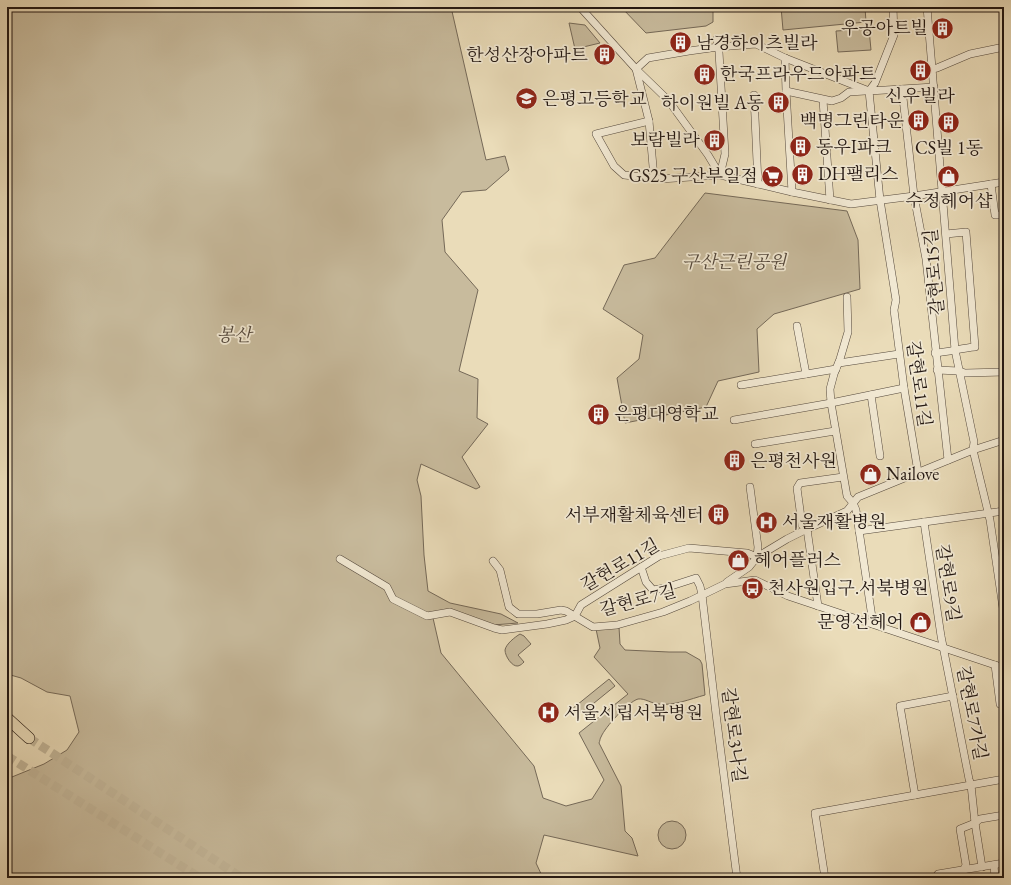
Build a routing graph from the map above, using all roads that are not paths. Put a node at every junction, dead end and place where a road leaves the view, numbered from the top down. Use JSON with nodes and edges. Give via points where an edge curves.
{"nodes":[{"id":1,"x":580,"y":7,"type":"edge"},
{"id":2,"x":893,"y":7,"type":"edge"},
{"id":3,"x":927,"y":7,"type":"edge"},
{"id":4,"x":717,"y":39,"type":"dead end"},
{"id":5,"x":718,"y":47,"type":"junction"},
{"id":6,"x":1004,"y":47,"type":"edge"},
{"id":7,"x":786,"y":58,"type":"junction"},
{"id":8,"x":636,"y":69,"type":"junction"},
{"id":9,"x":932,"y":69,"type":"junction"},
{"id":10,"x":934,"y":87,"type":"junction"},
{"id":11,"x":902,"y":89,"type":"junction"},
{"id":12,"x":786,"y":91,"type":"junction"},
{"id":13,"x":870,"y":91,"type":"junction"},
{"id":14,"x":754,"y":95,"type":"dead end"},
{"id":15,"x":823,"y":100,"type":"junction"},
{"id":16,"x":648,"y":121,"type":"junction"},
{"id":17,"x":720,"y":175,"type":"junction"},
{"id":18,"x":654,"y":178,"type":"junction"},
{"id":19,"x":1004,"y":182,"type":"edge"},
{"id":20,"x":758,"y":184,"type":"junction"},
{"id":21,"x":991,"y":184,"type":"junction"},
{"id":22,"x":792,"y":192,"type":"junction"},
{"id":23,"x":942,"y":192,"type":"junction"},
{"id":24,"x":914,"y":196,"type":"junction"},
{"id":25,"x":830,"y":200,"type":"junction"},
{"id":26,"x":880,"y":200,"type":"junction"},
{"id":27,"x":1004,"y":215,"type":"edge"},
{"id":28,"x":946,"y":234,"type":"junction"},
{"id":29,"x":847,"y":297,"type":"dead end"},
{"id":30,"x":931,"y":311,"type":"joint"},
{"id":31,"x":797,"y":326,"type":"dead end"},
{"id":32,"x":955,"y":350,"type":"junction"},
{"id":33,"x":935,"y":353,"type":"junction"},
{"id":34,"x":899,"y":354,"type":"junction"},
{"id":35,"x":837,"y":366,"type":"junction"},
{"id":36,"x":937,"y":370,"type":"junction"},
{"id":37,"x":959,"y":371,"type":"junction"},
{"id":38,"x":1004,"y":372,"type":"edge"},
{"id":39,"x":806,"y":374,"type":"junction"},
{"id":40,"x":741,"y":385,"type":"dead end"},
{"id":41,"x":904,"y":388,"type":"junction"},
{"id":42,"x":871,"y":395,"type":"junction"},
{"id":43,"x":831,"y":403,"type":"junction"},
{"id":44,"x":734,"y":420,"type":"dead end"},
{"id":45,"x":835,"y":431,"type":"junction"},
{"id":46,"x":1004,"y":440,"type":"edge"},
{"id":47,"x":754,"y":444,"type":"dead end"},
{"id":48,"x":973,"y":450,"type":"junction"},
{"id":49,"x":880,"y":456,"type":"dead end"},
{"id":50,"x":948,"y":460,"type":"junction"},
{"id":51,"x":918,"y":472,"type":"junction"},
{"id":52,"x":843,"y":478,"type":"junction"},
{"id":53,"x":750,"y":487,"type":"dead end"},
{"id":54,"x":853,"y":503,"type":"junction"},
{"id":55,"x":1004,"y":511,"type":"edge"},
{"id":56,"x":988,"y":513,"type":"junction"},
{"id":57,"x":924,"y":522,"type":"junction"},
{"id":58,"x":807,"y":529,"type":"junction"},
{"id":59,"x":859,"y":531,"type":"junction"},
{"id":60,"x":757,"y":557,"type":"junction"},
{"id":61,"x":340,"y":559,"type":"dead end"},
{"id":62,"x":493,"y":561,"type":"dead end"},
{"id":63,"x":641,"y":567,"type":"junction"},
{"id":64,"x":725,"y":584,"type":"junction"},
{"id":65,"x":702,"y":595,"type":"junction"},
{"id":66,"x":818,"y":606,"type":"junction"},
{"id":67,"x":1004,"y":615,"type":"edge"},
{"id":68,"x":575,"y":616,"type":"junction"},
{"id":69,"x":873,"y":624,"type":"junction"},
{"id":70,"x":944,"y":648,"type":"junction"},
{"id":71,"x":995,"y":665,"type":"junction"},
{"id":72,"x":1004,"y":668,"type":"edge"},
{"id":73,"x":953,"y":696,"type":"junction"},
{"id":74,"x":1004,"y":703,"type":"edge"},
{"id":75,"x":7,"y":718,"type":"edge"},
{"id":76,"x":29,"y":738,"type":"tunnel mouth"},
{"id":77,"x":1004,"y":779,"type":"edge"},
{"id":78,"x":971,"y":785,"type":"junction"},
{"id":79,"x":915,"y":795,"type":"junction"},
{"id":80,"x":1004,"y":815,"type":"edge"},
{"id":81,"x":975,"y":823,"type":"junction"},
{"id":82,"x":1004,"y":863,"type":"edge"},
{"id":83,"x":994,"y":865,"type":"junction"},
{"id":84,"x":982,"y":867,"type":"junction"},
{"id":85,"x":964,"y":869,"type":"junction"},
{"id":86,"x":737,"y":878,"type":"edge"},
{"id":87,"x":825,"y":878,"type":"edge"},
{"id":88,"x":935,"y":878,"type":"edge"},
{"id":89,"x":962,"y":878,"type":"edge"},
{"id":90,"x":995,"y":878,"type":"edge"}],
"edges":[{"from":1,"to":8,"type":"street"},
{"from":2,"to":13,"type":"street","via":[[894,35]]},
{"from":3,"to":9,"type":"street","name":"갈현로15길"},
{"from":4,"to":5,"type":"street"},
{"from":5,"to":7,"type":"street","via":[[756,44]]},
{"from":5,"to":8,"type":"street","via":[[648,58]]},
{"from":5,"to":17,"type":"street","via":[[725,154]]},
{"from":6,"to":9,"type":"street","via":[[970,54]]},
{"from":7,"to":12,"type":"street"},
{"from":7,"to":13,"type":"street"},
{"from":8,"to":16,"type":"street"},
{"from":8,"to":17,"type":"street","via":[[668,100]]},
{"from":9,"to":10,"type":"street","name":"갈현로15길"},
{"from":10,"to":11,"type":"street"},
{"from":10,"to":23,"type":"street","name":"갈현로15길"},
{"from":11,"to":13,"type":"street"},
{"from":11,"to":24,"type":"street","name":"갈현로15길"},
{"from":12,"to":15,"type":"street"},
{"from":12,"to":22,"type":"street"},
{"from":13,"to":15,"type":"street","via":[[849,92],[832,101]]},
{"from":13,"to":26,"type":"street"},
{"from":14,"to":20,"type":"street"},
{"from":15,"to":25,"type":"street"},
{"from":16,"to":18,"type":"street"},
{"from":16,"to":18,"type":"street","via":[[596,134],[614,166],[624,175]]},
{"from":17,"to":18,"type":"street"},
{"from":17,"to":20,"type":"street"},
{"from":19,"to":21,"type":"street"},
{"from":20,"to":22,"type":"street"},
{"from":21,"to":23,"type":"street"},
{"from":21,"to":27,"type":"street","via":[[995,215]]},
{"from":22,"to":25,"type":"street"},
{"from":23,"to":24,"type":"street"},
{"from":23,"to":28,"type":"street","name":"갈현로15길"},
{"from":24,"to":26,"type":"street"},
{"from":24,"to":30,"type":"street","name":"갈현로15길","via":[[926,259]]},
{"from":25,"to":26,"type":"street","via":[[851,204]]},
{"from":26,"to":34,"type":"street","name":"갈현로11길","via":[[896,300],[894,310]]},
{"from":28,"to":32,"type":"street","name":"갈현로15길"},
{"from":28,"to":32,"type":"street","name":"갈현로15길","via":[[966,232],[976,347]]},
{"from":29,"to":35,"type":"street","via":[[848,332]]},
{"from":30,"to":33,"type":"street","name":"갈현로11길"},
{"from":31,"to":39,"type":"street"},
{"from":32,"to":33,"type":"street"},
{"from":32,"to":37,"type":"street","name":"갈현로15길"},
{"from":33,"to":36,"type":"street","name":"갈현로11길"},
{"from":34,"to":35,"type":"street"},
{"from":34,"to":41,"type":"street","name":"갈현로11길"},
{"from":35,"to":39,"type":"street"},
{"from":35,"to":43,"type":"street","via":[[830,389]]},
{"from":36,"to":37,"type":"street"},
{"from":36,"to":50,"type":"street","name":"갈현로11길"},
{"from":37,"to":38,"type":"street"},
{"from":37,"to":48,"type":"street","name":"갈현로15길","via":[[974,442]]},
{"from":39,"to":40,"type":"street"},
{"from":41,"to":42,"type":"street"},
{"from":41,"to":51,"type":"street","name":"갈현로11길"},
{"from":42,"to":43,"type":"street"},
{"from":42,"to":49,"type":"street"},
{"from":43,"to":44,"type":"street"},
{"from":43,"to":45,"type":"street"},
{"from":45,"to":47,"type":"street"},
{"from":45,"to":52,"type":"street"},
{"from":46,"to":48,"type":"street"},
{"from":48,"to":50,"type":"street"},
{"from":48,"to":56,"type":"street"},
{"from":50,"to":51,"type":"street"},
{"from":51,"to":54,"type":"street","via":[[858,497]]},
{"from":52,"to":54,"type":"street","via":[[847,496]]},
{"from":52,"to":58,"type":"street","via":[[800,483],[797,488],[802,525]]},
{"from":53,"to":60,"type":"street"},
{"from":54,"to":58,"type":"street","via":[[847,511]]},
{"from":54,"to":59,"type":"street"},
{"from":55,"to":56,"type":"street","name":"갈현로9길"},
{"from":56,"to":57,"type":"street","name":"갈현로9길"},
{"from":56,"to":67,"type":"street"},
{"from":57,"to":59,"type":"street","name":"갈현로9길"},
{"from":57,"to":70,"type":"street","name":"갈현로9길"},
{"from":58,"to":60,"type":"street"},
{"from":58,"to":66,"type":"street"},
{"from":59,"to":69,"type":"street"},
{"from":60,"to":63,"type":"street","name":"갈현로11길","via":[[747,553],[689,548],[659,556]]},
{"from":60,"to":64,"type":"street","via":[[749,567]]},
{"from":61,"to":68,"type":"street","name":"갈현로7길","via":[[387,587],[393,599],[427,616],[450,612],[502,630],[547,624]]},
{"from":62,"to":68,"type":"street","via":[[500,570],[509,607],[518,614],[561,610]]},
{"from":63,"to":65,"type":"street","via":[[646,582],[653,590],[696,578]]},
{"from":63,"to":68,"type":"street","name":"갈현로11길","via":[[581,606]]},
{"from":64,"to":65,"type":"street","name":"갈현로7길"},
{"from":64,"to":66,"type":"street","name":"갈현로7길","via":[[755,580],[788,596]]},
{"from":65,"to":68,"type":"street","name":"갈현로7길","via":[[663,612],[617,625],[593,627]]},
{"from":65,"to":86,"type":"street","name":"갈현로3나길"},
{"from":66,"to":69,"type":"street","name":"갈현로7길"},
{"from":69,"to":70,"type":"street","name":"갈현로7길"},
{"from":70,"to":71,"type":"street","name":"갈현로7길"},
{"from":70,"to":73,"type":"street","name":"갈현로7가길"},
{"from":71,"to":72,"type":"street","name":"갈현로7길"},
{"from":71,"to":74,"type":"street","via":[[1000,704]]},
{"from":73,"to":78,"type":"street","name":"갈현로7가길"},
{"from":73,"to":79,"type":"street","via":[[900,706]]},
{"from":75,"to":76,"type":"main road"},
{"from":77,"to":78,"type":"street","name":"갈현로7가길"},
{"from":78,"to":79,"type":"street","name":"갈현로7가길"},
{"from":78,"to":81,"type":"street"},
{"from":79,"to":87,"type":"street","name":"갈현로7가길","via":[[814,813]]},
{"from":80,"to":81,"type":"street","via":[[980,819]]},
{"from":81,"to":84,"type":"street"},
{"from":81,"to":85,"type":"street","via":[[960,829],[966,865]]},
{"from":82,"to":83,"type":"street"},
{"from":83,"to":84,"type":"street"},
{"from":83,"to":90,"type":"street"},
{"from":84,"to":85,"type":"street"},
{"from":85,"to":88,"type":"street","via":[[938,874]]},
{"from":85,"to":89,"type":"street"}]}
